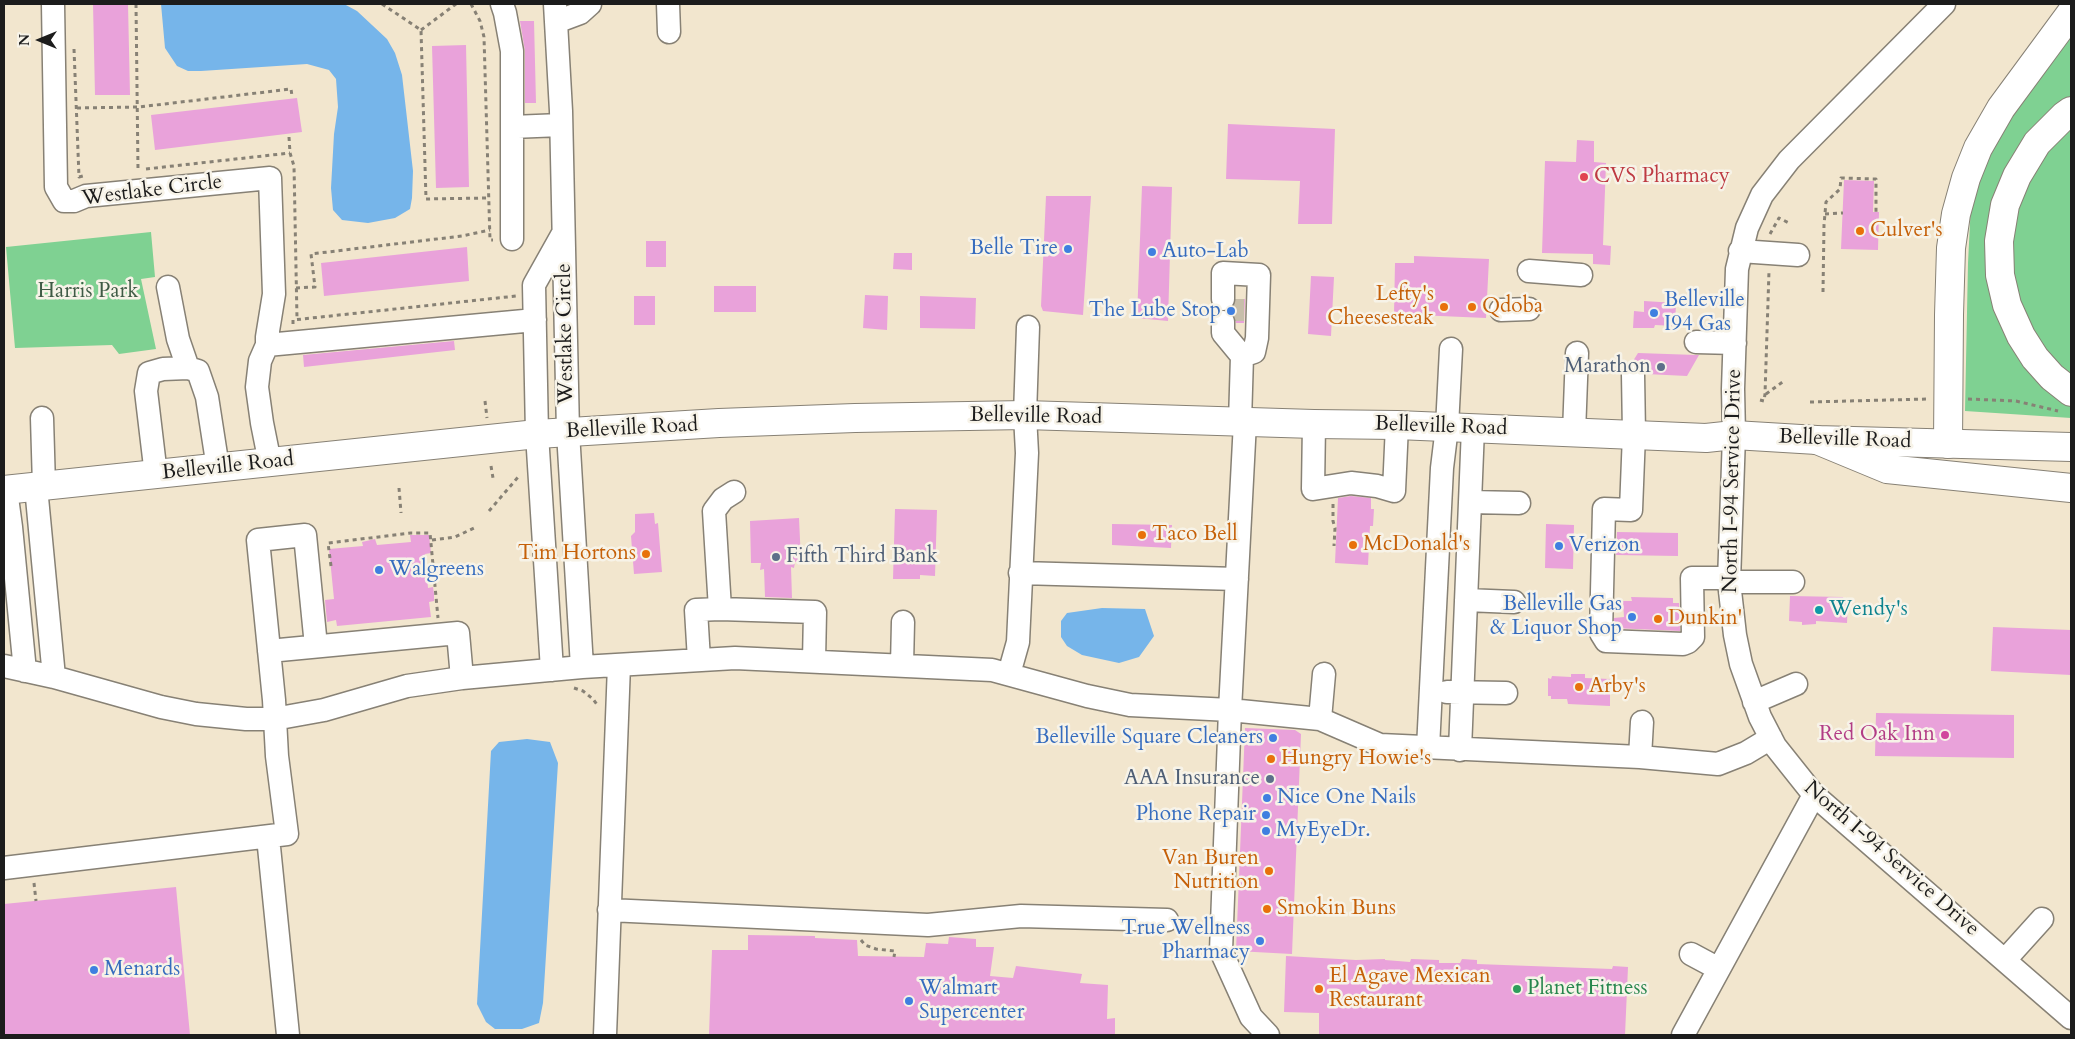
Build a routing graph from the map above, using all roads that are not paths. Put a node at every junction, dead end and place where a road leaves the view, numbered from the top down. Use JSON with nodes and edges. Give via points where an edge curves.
{"nodes":[{"id":1,"x":53,"y":4,"type":"edge"},
{"id":2,"x":502,"y":4,"type":"edge"},
{"id":3,"x":590,"y":4,"type":"edge"},
{"id":4,"x":668,"y":4,"type":"edge"},
{"id":5,"x":1944,"y":4,"type":"edge"},
{"id":6,"x":556,"y":13,"type":"edge"},
{"id":7,"x":2071,"y":14,"type":"edge"},
{"id":8,"x":669,"y":32,"type":"dead end"},
{"id":9,"x":2071,"y":111,"type":"edge"},
{"id":10,"x":561,"y":125,"type":"junction"},
{"id":11,"x":512,"y":127,"type":"junction"},
{"id":12,"x":562,"y":235,"type":"junction"},
{"id":13,"x":512,"y":239,"type":"dead end"},
{"id":14,"x":1740,"y":251,"type":"junction"},
{"id":15,"x":1798,"y":255,"type":"dead end"},
{"id":16,"x":1529,"y":271,"type":"dead end"},
{"id":17,"x":1581,"y":275,"type":"dead end"},
{"id":18,"x":168,"y":287,"type":"dead end"},
{"id":19,"x":1228,"y":299,"type":"tunnel mouth"},
{"id":20,"x":1529,"y":309,"type":"dead end"},
{"id":21,"x":1501,"y":310,"type":"dead end"},
{"id":22,"x":534,"y":320,"type":"junction"},
{"id":23,"x":1028,"y":327,"type":"dead end"},
{"id":24,"x":1696,"y":342,"type":"dead end"},
{"id":25,"x":1735,"y":343,"type":"junction"},
{"id":26,"x":267,"y":345,"type":"junction"},
{"id":27,"x":1452,"y":349,"type":"dead end"},
{"id":28,"x":1577,"y":353,"type":"dead end"},
{"id":29,"x":188,"y":368,"type":"junction"},
{"id":30,"x":1634,"y":374,"type":"dead end"},
{"id":31,"x":2067,"y":402,"type":"edge"},
{"id":32,"x":1025,"y":415,"type":"junction"},
{"id":33,"x":42,"y":418,"type":"dead end"},
{"id":34,"x":1242,"y":422,"type":"junction"},
{"id":35,"x":1314,"y":424,"type":"junction"},
{"id":36,"x":1397,"y":425,"type":"junction"},
{"id":37,"x":1460,"y":428,"type":"junction"},
{"id":38,"x":568,"y":432,"type":"junction"},
{"id":39,"x":1574,"y":433,"type":"junction"},
{"id":40,"x":537,"y":434,"type":"junction"},
{"id":41,"x":1634,"y":434,"type":"junction"},
{"id":42,"x":1734,"y":435,"type":"junction"},
{"id":43,"x":1816,"y":440,"type":"junction"},
{"id":44,"x":1948,"y":444,"type":"junction"},
{"id":45,"x":2071,"y":447,"type":"edge"},
{"id":46,"x":270,"y":463,"type":"junction"},
{"id":47,"x":218,"y":468,"type":"junction"},
{"id":48,"x":156,"y":474,"type":"junction"},
{"id":49,"x":40,"y":486,"type":"junction"},
{"id":50,"x":2071,"y":488,"type":"edge"},
{"id":51,"x":5,"y":490,"type":"edge"},
{"id":52,"x":734,"y":492,"type":"dead end"},
{"id":53,"x":1470,"y":502,"type":"junction"},
{"id":54,"x":1518,"y":503,"type":"dead end"},
{"id":55,"x":1020,"y":573,"type":"junction"},
{"id":56,"x":1236,"y":579,"type":"junction"},
{"id":57,"x":1730,"y":580,"type":"junction"},
{"id":58,"x":1793,"y":582,"type":"dead end"},
{"id":59,"x":1514,"y":602,"type":"dead end"},
{"id":60,"x":1466,"y":605,"type":"junction"},
{"id":61,"x":720,"y":609,"type":"junction"},
{"id":62,"x":1435,"y":609,"type":"junction"},
{"id":63,"x":903,"y":622,"type":"dead end"},
{"id":64,"x":316,"y":646,"type":"junction"},
{"id":65,"x":269,"y":651,"type":"junction"},
{"id":66,"x":699,"y":660,"type":"junction"},
{"id":67,"x":814,"y":661,"type":"junction"},
{"id":68,"x":620,"y":665,"type":"junction"},
{"id":69,"x":902,"y":665,"type":"junction"},
{"id":70,"x":582,"y":667,"type":"junction"},
{"id":71,"x":14,"y":669,"type":"edge"},
{"id":72,"x":552,"y":670,"type":"junction"},
{"id":73,"x":1008,"y":674,"type":"junction"},
{"id":74,"x":1324,"y":674,"type":"dead end"},
{"id":75,"x":54,"y":677,"type":"junction"},
{"id":76,"x":462,"y":678,"type":"junction"},
{"id":77,"x":1796,"y":684,"type":"dead end"},
{"id":78,"x":1431,"y":691,"type":"junction"},
{"id":79,"x":1462,"y":692,"type":"junction"},
{"id":80,"x":1506,"y":693,"type":"dead end"},
{"id":81,"x":1754,"y":702,"type":"junction"},
{"id":82,"x":1230,"y":710,"type":"junction"},
{"id":83,"x":274,"y":719,"type":"junction"},
{"id":84,"x":1320,"y":719,"type":"junction"},
{"id":85,"x":1642,"y":722,"type":"dead end"},
{"id":86,"x":1771,"y":738,"type":"junction"},
{"id":87,"x":1428,"y":748,"type":"junction"},
{"id":88,"x":1460,"y":750,"type":"junction"},
{"id":89,"x":1640,"y":757,"type":"junction"},
{"id":90,"x":1814,"y":795,"type":"junction"},
{"id":91,"x":268,"y":836,"type":"junction"},
{"id":92,"x":4,"y":868,"type":"edge"},
{"id":93,"x":609,"y":910,"type":"junction"},
{"id":94,"x":2042,"y":919,"type":"dead end"},
{"id":95,"x":1167,"y":920,"type":"dead end"},
{"id":96,"x":1690,"y":954,"type":"dead end"},
{"id":97,"x":2005,"y":960,"type":"junction"},
{"id":98,"x":1719,"y":970,"type":"junction"},
{"id":99,"x":2071,"y":1018,"type":"edge"},
{"id":100,"x":288,"y":1035,"type":"edge"},
{"id":101,"x":605,"y":1035,"type":"edge"},
{"id":102,"x":1268,"y":1035,"type":"edge"},
{"id":103,"x":1683,"y":1035,"type":"edge"}],
"edges":[{"from":1,"to":26,"type":"street","name":"Westlake Circle","via":[[56,187],[64,201],[86,196],[270,178],[274,294]]},
{"from":2,"to":11,"type":"street","via":[[512,52]]},
{"from":3,"to":6,"type":"street","via":[[580,12]]},
{"from":4,"to":8,"type":"street"},
{"from":5,"to":14,"type":"street","name":"North I-94 Service Drive","via":[[1776,175],[1753,211]]},
{"from":6,"to":10,"type":"street","name":"Westlake Circle"},
{"from":7,"to":44,"type":"main road","via":[[2001,108],[1978,148],[1966,178],[1956,214],[1952,248]]},
{"from":9,"to":31,"type":"main road","via":[[2037,143],[2018,176],[2005,205],[1998,242],[2000,275],[2007,305],[2021,336]]},
{"from":10,"to":11,"type":"street"},
{"from":10,"to":12,"type":"street","name":"Westlake Circle"},
{"from":11,"to":13,"type":"street"},
{"from":12,"to":22,"type":"street","name":"Westlake Circle","via":[[534,285]]},
{"from":12,"to":38,"type":"street","name":"Westlake Circle"},
{"from":14,"to":15,"type":"street"},
{"from":14,"to":25,"type":"street","name":"North I-94 Service Drive"},
{"from":16,"to":17,"type":"street"},
{"from":18,"to":29,"type":"street","via":[[178,339]]},
{"from":19,"to":34,"type":"street","via":[[1223,273],[1259,275],[1254,352],[1232,336]]},
{"from":20,"to":21,"type":"street"},
{"from":22,"to":26,"type":"street","name":"Westlake Circle"},
{"from":22,"to":40,"type":"street","name":"Westlake Circle"},
{"from":23,"to":32,"type":"street"},
{"from":24,"to":25,"type":"street"},
{"from":25,"to":42,"type":"street","name":"North I-94 Service Drive"},
{"from":26,"to":46,"type":"street","name":"Westlake Circle","via":[[260,361],[257,387]]},
{"from":27,"to":37,"type":"street"},
{"from":28,"to":39,"type":"street"},
{"from":29,"to":47,"type":"street","via":[[198,371],[207,397]]},
{"from":29,"to":48,"type":"street","via":[[149,373],[146,391]]},
{"from":30,"to":41,"type":"street"},
{"from":32,"to":34,"type":"main road","name":"Belleville Road"},
{"from":32,"to":38,"type":"main road","name":"Belleville Road","via":[[855,418]]},
{"from":32,"to":55,"type":"street","via":[[1027,462]]},
{"from":33,"to":49,"type":"street"},
{"from":34,"to":35,"type":"main road","name":"Belleville Road"},
{"from":34,"to":56,"type":"street"},
{"from":35,"to":36,"type":"main road","name":"Belleville Road"},
{"from":35,"to":36,"type":"street","via":[[1323,492],[1351,483],[1394,491]]},
{"from":36,"to":37,"type":"main road","name":"Belleville Road"},
{"from":37,"to":39,"type":"main road","name":"Belleville Road"},
{"from":37,"to":53,"type":"street"},
{"from":37,"to":62,"type":"street","via":[[1442,468]]},
{"from":38,"to":40,"type":"main road","name":"Belleville Road"},
{"from":38,"to":70,"type":"street","name":"Westlake Circle"},
{"from":39,"to":41,"type":"main road","name":"Belleville Road"},
{"from":40,"to":46,"type":"main road","name":"Belleville Road"},
{"from":40,"to":72,"type":"street","name":"Westlake Circle"},
{"from":41,"to":42,"type":"main road","name":"Belleville Road","via":[[1706,438]]},
{"from":41,"to":57,"type":"street","via":[[1631,510],[1604,510],[1601,633],[1606,641],[1688,642],[1693,637],[1692,578]]},
{"from":42,"to":43,"type":"main road","name":"Belleville Road"},
{"from":42,"to":57,"type":"street","name":"North I-94 Service Drive"},
{"from":43,"to":44,"type":"main road","name":"Belleville Road"},
{"from":43,"to":50,"type":"main road","via":[[1887,469]]},
{"from":44,"to":45,"type":"main road","name":"Belleville Road"},
{"from":46,"to":47,"type":"main road","name":"Belleville Road"},
{"from":47,"to":48,"type":"main road","name":"Belleville Road"},
{"from":48,"to":49,"type":"main road","name":"Belleville Road"},
{"from":49,"to":51,"type":"main road","name":"Belleville Road"},
{"from":49,"to":75,"type":"street"},
{"from":51,"to":71,"type":"street","via":[[11,527]]},
{"from":52,"to":61,"type":"street","via":[[723,499],[714,511]]},
{"from":53,"to":54,"type":"street"},
{"from":53,"to":60,"type":"street"},
{"from":55,"to":56,"type":"street"},
{"from":55,"to":73,"type":"street","via":[[1018,642]]},
{"from":56,"to":82,"type":"street"},
{"from":57,"to":58,"type":"street"},
{"from":57,"to":81,"type":"street","name":"North I-94 Service Drive","via":[[1740,664]]},
{"from":59,"to":60,"type":"street"},
{"from":60,"to":62,"type":"street"},
{"from":60,"to":79,"type":"street"},
{"from":61,"to":66,"type":"street","via":[[696,610]]},
{"from":61,"to":67,"type":"street","via":[[815,612]]},
{"from":62,"to":78,"type":"street"},
{"from":63,"to":69,"type":"street"},
{"from":64,"to":65,"type":"street"},
{"from":64,"to":65,"type":"street","via":[[305,536],[258,540]]},
{"from":64,"to":76,"type":"street","via":[[458,633]]},
{"from":65,"to":83,"type":"street"},
{"from":66,"to":67,"type":"street"},
{"from":66,"to":68,"type":"street"},
{"from":67,"to":69,"type":"street"},
{"from":68,"to":70,"type":"street"},
{"from":68,"to":93,"type":"street"},
{"from":69,"to":73,"type":"street","via":[[992,670]]},
{"from":70,"to":72,"type":"street"},
{"from":71,"to":75,"type":"street"},
{"from":72,"to":76,"type":"street"},
{"from":73,"to":82,"type":"street","via":[[1130,705]]},
{"from":74,"to":84,"type":"street"},
{"from":75,"to":83,"type":"street","via":[[196,714]]},
{"from":76,"to":83,"type":"street","via":[[414,685],[324,710]]},
{"from":77,"to":81,"type":"street"},
{"from":78,"to":79,"type":"street"},
{"from":78,"to":87,"type":"street"},
{"from":79,"to":80,"type":"street"},
{"from":79,"to":88,"type":"street"},
{"from":81,"to":86,"type":"street","name":"North I-94 Service Drive"},
{"from":82,"to":84,"type":"street"},
{"from":82,"to":102,"type":"street","via":[[1221,951],[1251,1017]]},
{"from":83,"to":91,"type":"street","via":[[286,834]]},
{"from":84,"to":87,"type":"street","via":[[1380,746]]},
{"from":85,"to":89,"type":"street"},
{"from":86,"to":89,"type":"street","via":[[1746,754],[1718,764]]},
{"from":86,"to":90,"type":"street","name":"North I-94 Service Drive","via":[[1795,774]]},
{"from":87,"to":88,"type":"street"},
{"from":88,"to":89,"type":"street"},
{"from":90,"to":97,"type":"street","name":"North I-94 Service Drive"},
{"from":90,"to":98,"type":"street"},
{"from":91,"to":92,"type":"street"},
{"from":91,"to":100,"type":"street"},
{"from":93,"to":95,"type":"street","via":[[928,925],[1021,916]]},
{"from":93,"to":101,"type":"street"},
{"from":94,"to":97,"type":"street"},
{"from":96,"to":98,"type":"street"},
{"from":97,"to":99,"type":"street","name":"North I-94 Service Drive"},
{"from":98,"to":103,"type":"street"}]}
